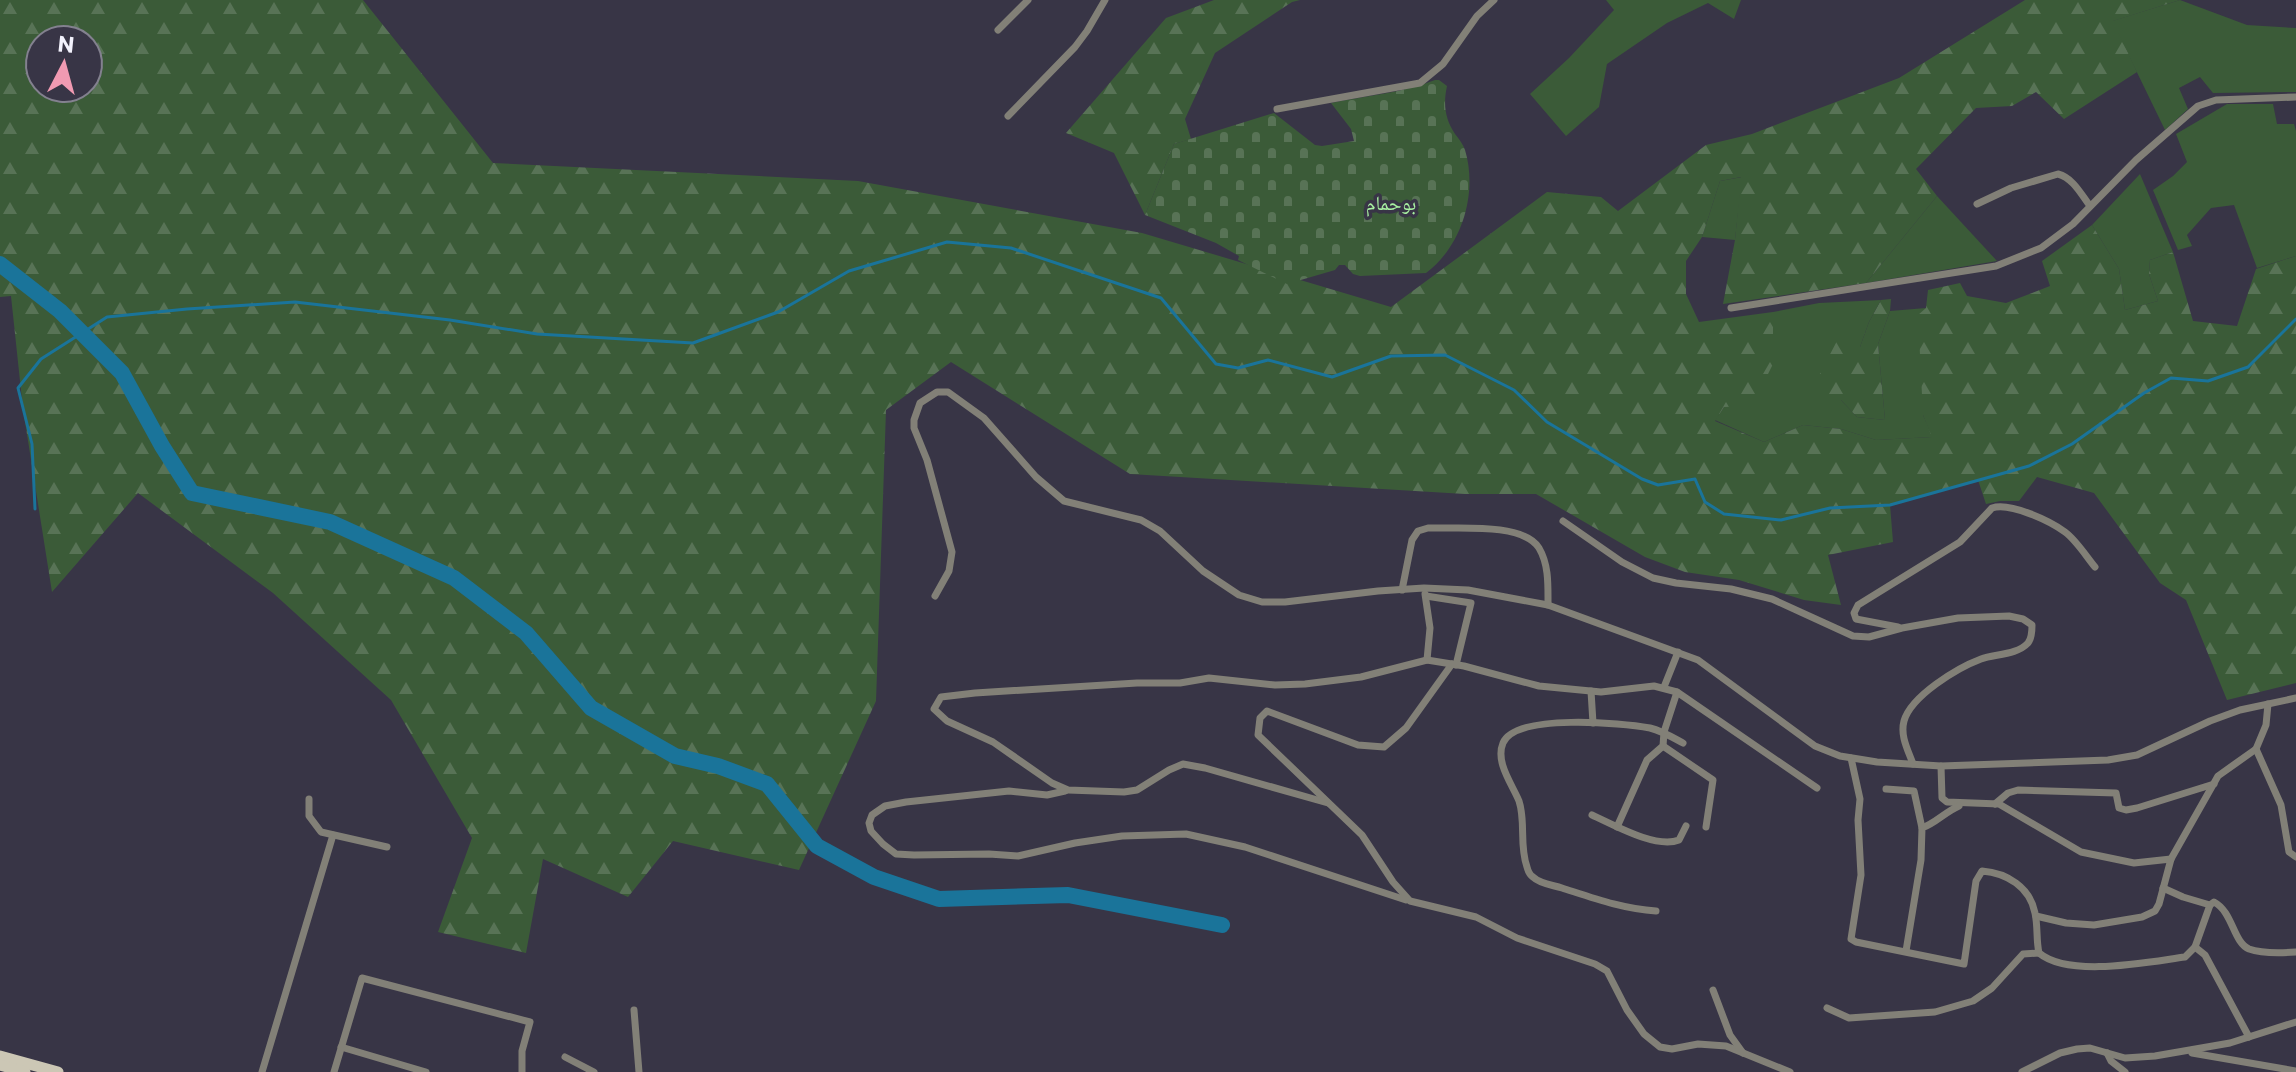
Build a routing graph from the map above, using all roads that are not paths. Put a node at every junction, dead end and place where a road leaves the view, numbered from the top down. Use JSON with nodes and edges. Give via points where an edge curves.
{"nodes":[{"id":1,"x":1028,"y":0,"type":"edge"},
{"id":2,"x":1105,"y":0,"type":"edge"},
{"id":3,"x":1494,"y":0,"type":"edge"},
{"id":4,"x":998,"y":30,"type":"dead end"},
{"id":5,"x":2296,"y":97,"type":"edge"},
{"id":6,"x":1277,"y":109,"type":"dead end"},
{"id":7,"x":1008,"y":116,"type":"dead end"},
{"id":8,"x":1977,"y":204,"type":"dead end"},
{"id":9,"x":2090,"y":206,"type":"junction"},
{"id":10,"x":1731,"y":308,"type":"dead end"},
{"id":11,"x":1563,"y":521,"type":"dead end"},
{"id":12,"x":2095,"y":567,"type":"dead end"},
{"id":13,"x":1402,"y":590,"type":"junction"},
{"id":14,"x":1425,"y":592,"type":"junction"},
{"id":15,"x":1475,"y":592,"type":"junction"},
{"id":16,"x":935,"y":596,"type":"dead end"},
{"id":17,"x":1471,"y":603,"type":"junction"},
{"id":18,"x":1548,"y":605,"type":"junction"},
{"id":19,"x":1902,"y":628,"type":"junction"},
{"id":20,"x":1678,"y":652,"type":"junction"},
{"id":21,"x":1427,"y":660,"type":"junction"},
{"id":22,"x":1454,"y":664,"type":"junction"},
{"id":23,"x":1664,"y":687,"type":"junction"},
{"id":24,"x":1591,"y":691,"type":"junction"},
{"id":25,"x":1677,"y":692,"type":"junction"},
{"id":26,"x":2296,"y":698,"type":"edge"},
{"id":27,"x":2268,"y":704,"type":"junction"},
{"id":28,"x":1593,"y":723,"type":"junction"},
{"id":29,"x":1664,"y":732,"type":"junction"},
{"id":30,"x":1683,"y":743,"type":"dead end"},
{"id":31,"x":1663,"y":746,"type":"junction"},
{"id":32,"x":2256,"y":749,"type":"junction"},
{"id":33,"x":1851,"y":758,"type":"junction"},
{"id":34,"x":1913,"y":764,"type":"junction"},
{"id":35,"x":1941,"y":766,"type":"junction"},
{"id":36,"x":2214,"y":784,"type":"junction"},
{"id":37,"x":1817,"y":788,"type":"dead end"},
{"id":38,"x":1886,"y":789,"type":"dead end"},
{"id":39,"x":1068,"y":790,"type":"junction"},
{"id":40,"x":309,"y":799,"type":"dead end"},
{"id":41,"x":1328,"y":803,"type":"junction"},
{"id":42,"x":1965,"y":804,"type":"junction"},
{"id":43,"x":1993,"y":805,"type":"junction"},
{"id":44,"x":1592,"y":815,"type":"dead end"},
{"id":45,"x":1686,"y":826,"type":"dead end"},
{"id":46,"x":1617,"y":827,"type":"junction"},
{"id":47,"x":1706,"y":827,"type":"dead end"},
{"id":48,"x":1922,"y":828,"type":"junction"},
{"id":49,"x":333,"y":835,"type":"junction"},
{"id":50,"x":387,"y":847,"type":"dead end"},
{"id":51,"x":2296,"y":857,"type":"edge"},
{"id":52,"x":2171,"y":859,"type":"junction"},
{"id":53,"x":2163,"y":888,"type":"junction"},
{"id":54,"x":1410,"y":901,"type":"junction"},
{"id":55,"x":2210,"y":905,"type":"junction"},
{"id":56,"x":1656,"y":911,"type":"dead end"},
{"id":57,"x":2036,"y":916,"type":"junction"},
{"id":58,"x":2195,"y":947,"type":"junction"},
{"id":59,"x":1906,"y":951,"type":"junction"},
{"id":60,"x":2296,"y":952,"type":"edge"},
{"id":61,"x":2039,"y":953,"type":"junction"},
{"id":62,"x":1964,"y":964,"type":"junction"},
{"id":63,"x":1968,"y":976,"type":"dead end"},
{"id":64,"x":1713,"y":990,"type":"dead end"},
{"id":65,"x":1827,"y":1008,"type":"dead end"},
{"id":66,"x":634,"y":1010,"type":"dead end"},
{"id":67,"x":2296,"y":1022,"type":"edge"},
{"id":68,"x":2249,"y":1037,"type":"junction"},
{"id":69,"x":341,"y":1047,"type":"junction"},
{"id":70,"x":2182,"y":1052,"type":"junction"},
{"id":71,"x":2107,"y":1053,"type":"junction"},
{"id":72,"x":1744,"y":1054,"type":"junction"},
{"id":73,"x":0,"y":1056,"type":"edge"},
{"id":74,"x":565,"y":1057,"type":"dead end"},
{"id":75,"x":0,"y":1065,"type":"edge"},
{"id":76,"x":2296,"y":1071,"type":"edge"},
{"id":77,"x":25,"y":1072,"type":"edge"},
{"id":78,"x":58,"y":1072,"type":"edge"},
{"id":79,"x":262,"y":1072,"type":"edge"},
{"id":80,"x":334,"y":1072,"type":"edge"},
{"id":81,"x":426,"y":1072,"type":"edge"},
{"id":82,"x":522,"y":1072,"type":"edge"},
{"id":83,"x":594,"y":1072,"type":"edge"},
{"id":84,"x":639,"y":1072,"type":"edge"},
{"id":85,"x":1790,"y":1072,"type":"edge"},
{"id":86,"x":2022,"y":1072,"type":"edge"},
{"id":87,"x":2125,"y":1072,"type":"edge"}],
"edges":[{"from":1,"to":4,"type":"street"},
{"from":2,"to":7,"type":"street","via":[[1075,47]]},
{"from":3,"to":6,"type":"street","via":[[1443,64],[1420,83]]},
{"from":5,"to":9,"type":"street","via":[[2216,100],[2198,106]]},
{"from":8,"to":9,"type":"street","via":[[2058,174],[2071,181]]},
{"from":9,"to":10,"type":"street","via":[[2041,248],[1996,266]]},
{"from":11,"to":19,"type":"street","via":[[1653,578],[1772,599],[1853,636]]},
{"from":12,"to":19,"type":"street","via":[[2067,533],[1999,505],[1960,542],[1858,605],[1854,613],[1856,619]]},
{"from":13,"to":14,"type":"street"},
{"from":13,"to":16,"type":"street","via":[[1285,602],[1239,595],[1141,520],[1064,501],[984,418],[948,392],[937,392],[920,403],[914,420],[952,552],[949,571]]},
{"from":13,"to":18,"type":"street","via":[[1418,531],[1498,529],[1527,537],[1538,547],[1548,573]]},
{"from":14,"to":15,"type":"street"},
{"from":14,"to":17,"type":"street"},
{"from":14,"to":21,"type":"street"},
{"from":15,"to":17,"type":"street"},
{"from":15,"to":18,"type":"street"},
{"from":17,"to":22,"type":"street"},
{"from":18,"to":20,"type":"street"},
{"from":19,"to":34,"type":"street","via":[[2009,616],[2032,625],[2033,634],[2019,649],[1980,659],[1914,702],[1904,721],[1903,738]]},
{"from":20,"to":23,"type":"street"},
{"from":20,"to":33,"type":"street","via":[[1698,660],[1815,746]]},
{"from":21,"to":22,"type":"street"},
{"from":21,"to":39,"type":"street","via":[[1305,684],[1209,678],[941,697],[934,709],[947,721],[993,742]]},
{"from":22,"to":24,"type":"street","via":[[1539,686]]},
{"from":22,"to":41,"type":"street","via":[[1406,728],[1384,747],[1358,745],[1267,711],[1260,718],[1258,735]]},
{"from":23,"to":24,"type":"street"},
{"from":23,"to":25,"type":"street"},
{"from":24,"to":28,"type":"street"},
{"from":25,"to":29,"type":"street"},
{"from":25,"to":37,"type":"street"},
{"from":26,"to":27,"type":"street"},
{"from":27,"to":32,"type":"street"},
{"from":27,"to":35,"type":"street","via":[[2210,721],[2137,755]]},
{"from":28,"to":29,"type":"street"},
{"from":28,"to":56,"type":"street","via":[[1538,725],[1509,735],[1503,743],[1502,763],[1520,805],[1526,865],[1536,880],[1613,905]]},
{"from":29,"to":30,"type":"street"},
{"from":29,"to":31,"type":"street"},
{"from":31,"to":46,"type":"street","via":[[1647,760]]},
{"from":31,"to":47,"type":"street","via":[[1713,780]]},
{"from":32,"to":36,"type":"street"},
{"from":32,"to":51,"type":"street","via":[[2281,805],[2289,852]]},
{"from":33,"to":34,"type":"street"},
{"from":33,"to":59,"type":"street","via":[[1860,799],[1861,875],[1851,939]]},
{"from":34,"to":35,"type":"street"},
{"from":35,"to":42,"type":"street","via":[[1942,798]]},
{"from":36,"to":43,"type":"street","via":[[2126,810],[2119,808],[2116,793],[2049,790],[2018,790]]},
{"from":36,"to":52,"type":"street"},
{"from":38,"to":48,"type":"street","via":[[1914,791]]},
{"from":39,"to":41,"type":"street","via":[[1137,790],[1183,764]]},
{"from":39,"to":54,"type":"street","via":[[906,802],[885,806],[869,823],[896,854],[914,855],[1018,856],[1122,836],[1186,834],[1245,847]]},
{"from":40,"to":49,"type":"street","via":[[313,823]]},
{"from":41,"to":54,"type":"street","via":[[1362,835]]},
{"from":42,"to":43,"type":"street"},
{"from":42,"to":48,"type":"street"},
{"from":43,"to":52,"type":"street","via":[[2004,806],[2081,852],[2134,863]]},
{"from":44,"to":46,"type":"street"},
{"from":45,"to":46,"type":"street","via":[[1672,843]]},
{"from":48,"to":59,"type":"street"},
{"from":49,"to":50,"type":"street"},
{"from":49,"to":79,"type":"street"},
{"from":52,"to":53,"type":"street"},
{"from":53,"to":55,"type":"street"},
{"from":53,"to":57,"type":"street","via":[[2155,911],[2142,917],[2080,925]]},
{"from":54,"to":72,"type":"street","via":[[1476,917],[1607,971],[1627,1010],[1660,1047],[1726,1046]]},
{"from":55,"to":58,"type":"street"},
{"from":55,"to":60,"type":"street","via":[[2219,904],[2227,913],[2245,947]]},
{"from":57,"to":61,"type":"street"},
{"from":57,"to":62,"type":"street","via":[[2032,902],[2013,880],[1982,871]]},
{"from":58,"to":61,"type":"street","via":[[2185,957],[2095,967],[2055,962]]},
{"from":58,"to":68,"type":"street","via":[[2205,955]]},
{"from":59,"to":62,"type":"street"},
{"from":61,"to":65,"type":"street","via":[[2023,954],[1973,1001],[1935,1012],[1849,1018]]},
{"from":62,"to":63,"type":"street"},
{"from":64,"to":72,"type":"street","via":[[1730,1035]]},
{"from":66,"to":84,"type":"street"},
{"from":67,"to":68,"type":"street"},
{"from":68,"to":70,"type":"street"},
{"from":69,"to":80,"type":"street"},
{"from":69,"to":81,"type":"street"},
{"from":69,"to":82,"type":"street","via":[[362,978],[530,1022]]},
{"from":70,"to":71,"type":"street","via":[[2125,1058]]},
{"from":70,"to":76,"type":"street"},
{"from":71,"to":86,"type":"street","via":[[2077,1049]]},
{"from":71,"to":87,"type":"street"},
{"from":72,"to":85,"type":"street"},
{"from":73,"to":78,"type":"main road"},
{"from":74,"to":83,"type":"street"},
{"from":75,"to":77,"type":"main road"}]}
